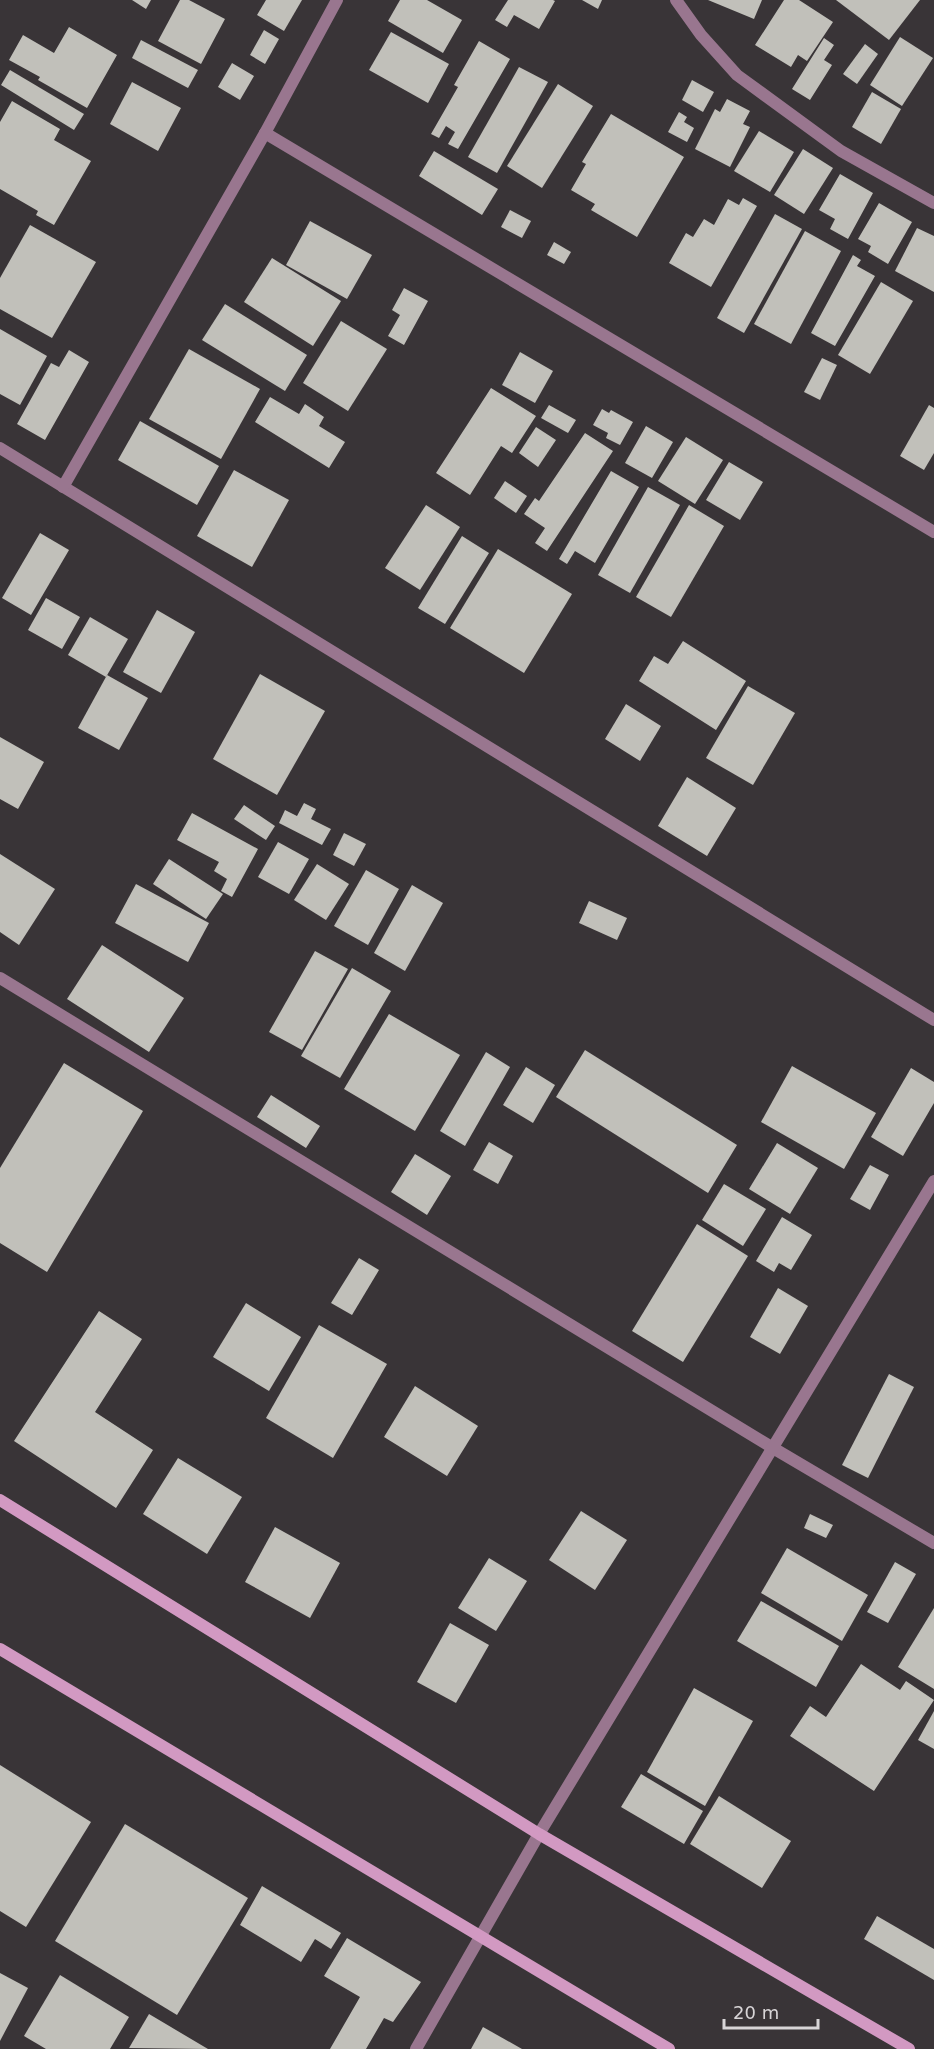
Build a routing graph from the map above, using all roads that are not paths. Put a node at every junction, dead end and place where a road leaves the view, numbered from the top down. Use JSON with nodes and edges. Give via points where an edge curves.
{"nodes":[{"id":1,"x":337,"y":0,"type":"edge"},
{"id":2,"x":676,"y":0,"type":"edge"},
{"id":3,"x":265,"y":133,"type":"junction"},
{"id":4,"x":934,"y":202,"type":"edge"},
{"id":5,"x":0,"y":448,"type":"edge"},
{"id":6,"x":63,"y":487,"type":"junction"},
{"id":7,"x":934,"y":532,"type":"edge"},
{"id":8,"x":0,"y":978,"type":"edge"},
{"id":9,"x":934,"y":1020,"type":"edge"},
{"id":10,"x":934,"y":1181,"type":"edge"},
{"id":11,"x":773,"y":1448,"type":"junction"},
{"id":12,"x":0,"y":1500,"type":"edge"},
{"id":13,"x":934,"y":1543,"type":"edge"},
{"id":14,"x":0,"y":1648,"type":"edge"},
{"id":15,"x":539,"y":1834,"type":"junction"},
{"id":16,"x":481,"y":1935,"type":"junction"},
{"id":17,"x":416,"y":2049,"type":"edge"},
{"id":18,"x":669,"y":2049,"type":"edge"},
{"id":19,"x":909,"y":2049,"type":"edge"}],
"edges":[{"from":1,"to":3,"type":"street"},
{"from":2,"to":4,"type":"street","via":[[737,75],[841,151]]},
{"from":3,"to":6,"type":"street"},
{"from":3,"to":7,"type":"street"},
{"from":5,"to":6,"type":"street"},
{"from":6,"to":9,"type":"street"},
{"from":8,"to":11,"type":"street"},
{"from":10,"to":11,"type":"street"},
{"from":11,"to":13,"type":"street"},
{"from":11,"to":15,"type":"street"},
{"from":12,"to":15,"type":"main road"},
{"from":14,"to":16,"type":"main road"},
{"from":15,"to":16,"type":"street"},
{"from":15,"to":19,"type":"main road"},
{"from":16,"to":17,"type":"street"},
{"from":16,"to":18,"type":"main road"}]}
